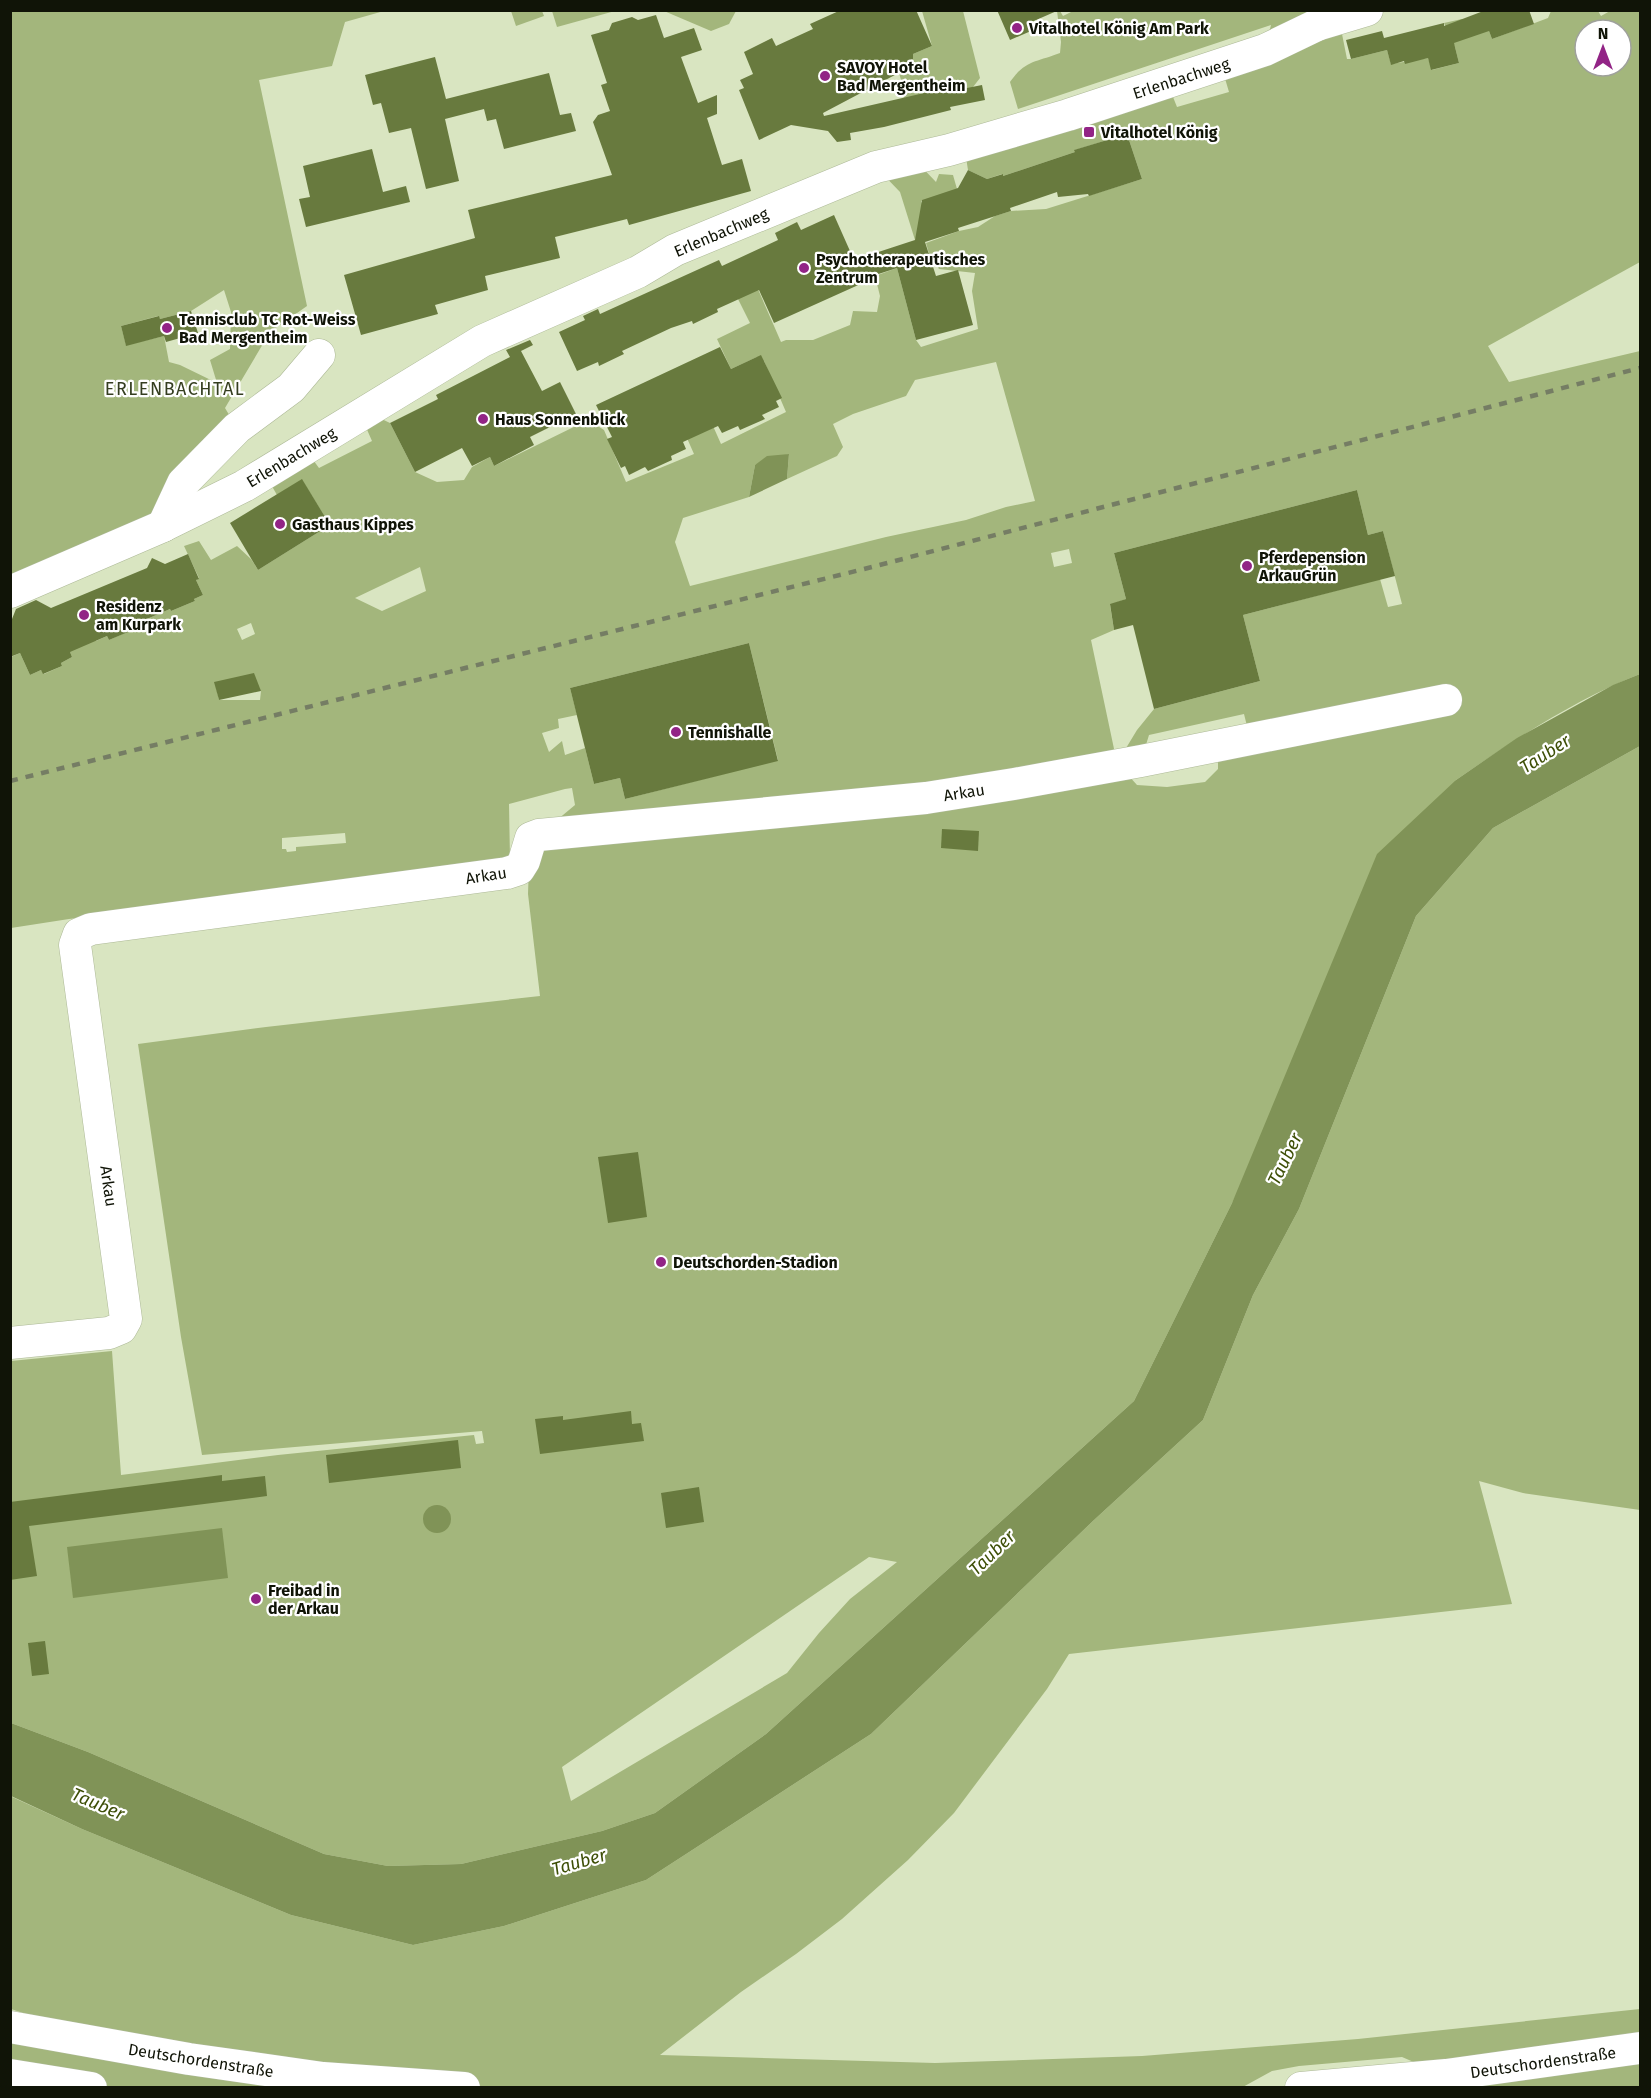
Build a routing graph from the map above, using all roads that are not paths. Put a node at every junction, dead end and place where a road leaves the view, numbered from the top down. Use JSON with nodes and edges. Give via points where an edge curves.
{"nodes":[{"id":1,"x":1368,"y":10,"type":"edge"},
{"id":2,"x":1323,"y":18,"type":"edge"},
{"id":3,"x":319,"y":355,"type":"dead end"},
{"id":4,"x":162,"y":526,"type":"junction"},
{"id":5,"x":10,"y":592,"type":"edge"},
{"id":6,"x":1446,"y":700,"type":"dead end"},
{"id":7,"x":10,"y":1343,"type":"edge"},
{"id":8,"x":10,"y":2009,"type":"edge"},
{"id":9,"x":10,"y":2027,"type":"edge"},
{"id":10,"x":10,"y":2038,"type":"edge"},
{"id":11,"x":82,"y":2042,"type":"junction"},
{"id":12,"x":1641,"y":2048,"type":"edge"},
{"id":13,"x":10,"y":2075,"type":"edge"},
{"id":14,"x":91,"y":2088,"type":"edge"},
{"id":15,"x":464,"y":2088,"type":"edge"},
{"id":16,"x":1301,"y":2088,"type":"edge"}],
"edges":[{"from":1,"to":2,"type":"street","name":"Erlenbachweg"},
{"from":2,"to":4,"type":"street","name":"Erlenbachweg","via":[[1265,50],[1068,115],[876,167],[675,250],[638,272],[482,341],[244,486]]},
{"from":3,"to":4,"type":"street","via":[[291,388],[237,428],[183,483]]},
{"from":4,"to":5,"type":"street","name":"Erlenbachweg"},
{"from":6,"to":7,"type":"street","name":"Arkau","via":[[926,798],[539,835],[531,838],[519,869],[507,873],[91,929],[79,934],[75,945],[126,1319],[121,1328],[109,1333]]},
{"from":8,"to":11,"type":"street"},
{"from":9,"to":11,"type":"street","name":"Deutschordenstraße"},
{"from":10,"to":11,"type":"street"},
{"from":11,"to":15,"type":"street","name":"Deutschordenstraße","via":[[323,2078]]},
{"from":12,"to":16,"type":"street","name":"Deutschordenstraße","via":[[1446,2075]]},
{"from":13,"to":14,"type":"street"}]}
